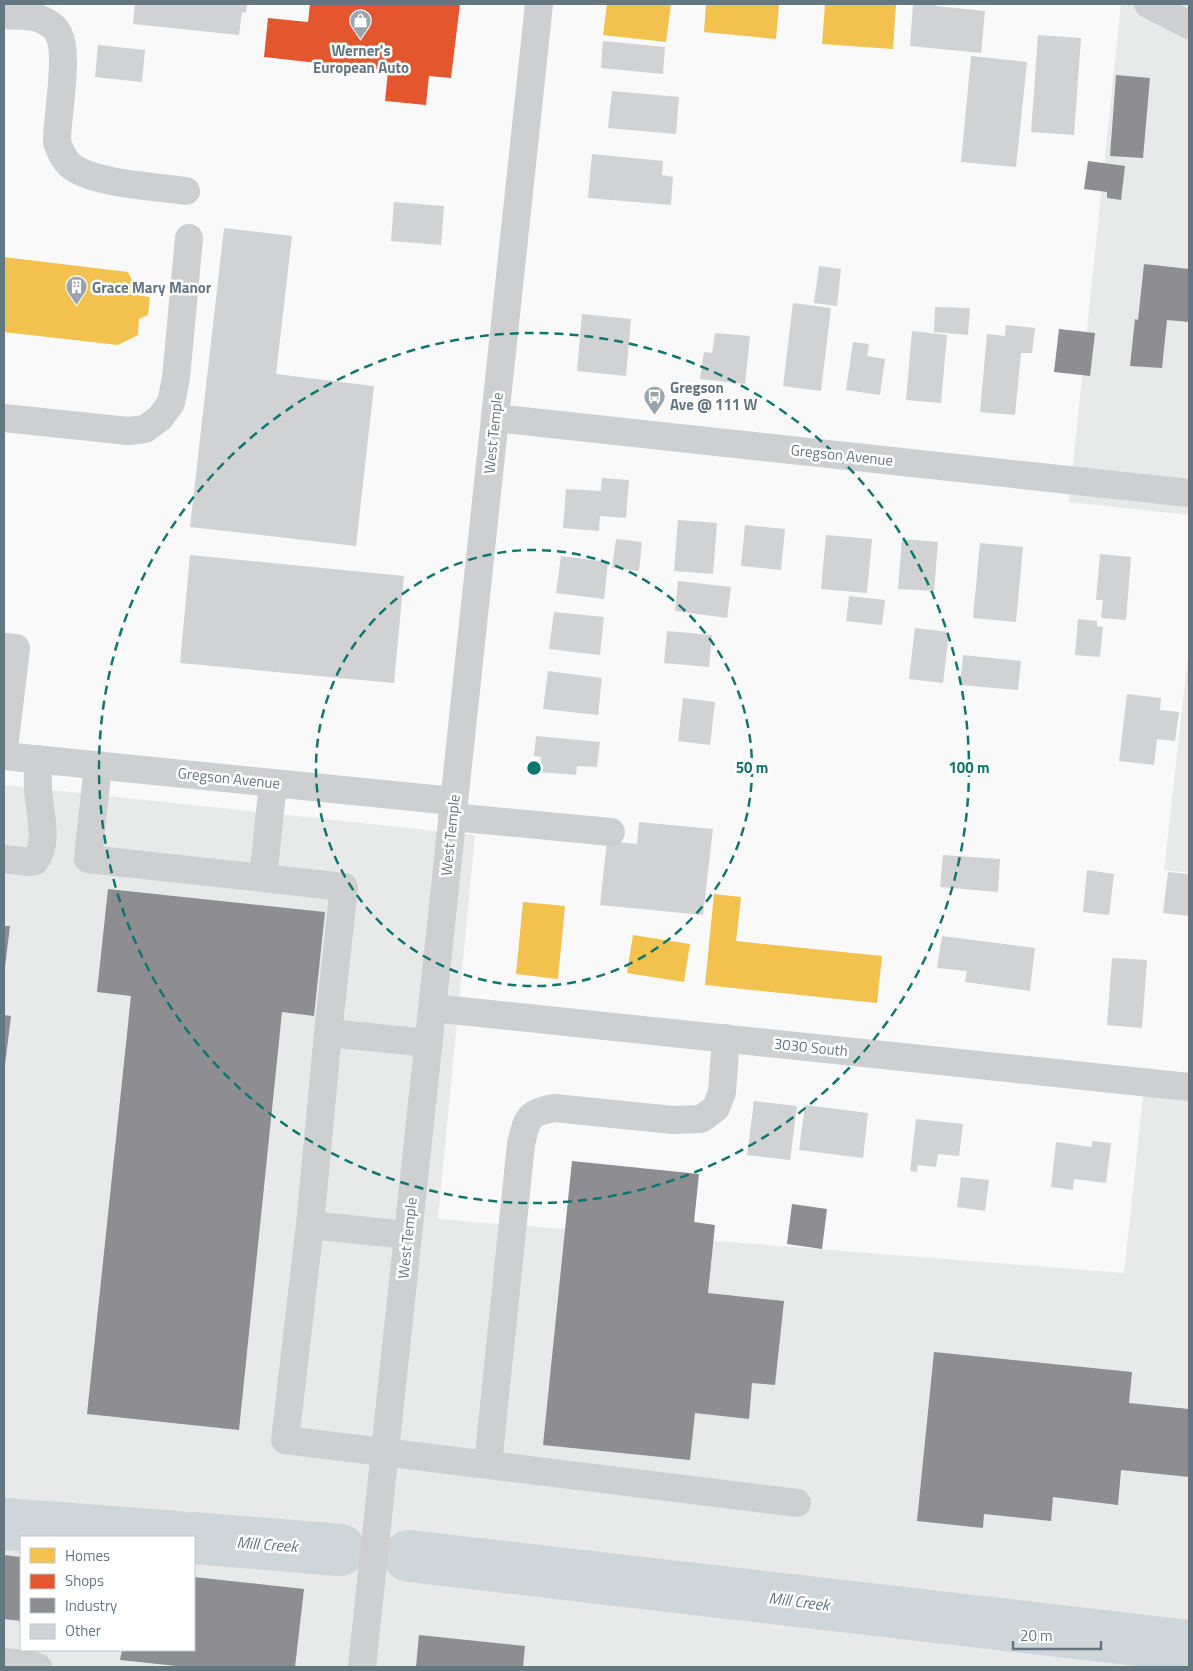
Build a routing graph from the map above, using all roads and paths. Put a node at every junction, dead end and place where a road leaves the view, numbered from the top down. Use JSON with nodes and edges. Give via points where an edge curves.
{"nodes":[{"id":1,"x":539,"y":4,"type":"edge"},
{"id":2,"x":1148,"y":4,"type":"edge"},
{"id":3,"x":4,"y":15,"type":"edge"},
{"id":4,"x":1189,"y":24,"type":"edge"},
{"id":5,"x":186,"y":191,"type":"dead end"},
{"id":6,"x":189,"y":238,"type":"dead end"},
{"id":7,"x":4,"y":418,"type":"edge"},
{"id":8,"x":495,"y":418,"type":"junction"},
{"id":9,"x":1189,"y":493,"type":"edge"},
{"id":10,"x":10,"y":647,"type":"edge"},
{"id":11,"x":4,"y":748,"type":"edge"},
{"id":12,"x":4,"y":756,"type":"edge"},
{"id":13,"x":38,"y":759,"type":"junction"},
{"id":14,"x":98,"y":765,"type":"junction"},
{"id":15,"x":273,"y":783,"type":"junction"},
{"id":16,"x":453,"y":809,"type":"junction"},
{"id":17,"x":611,"y":832,"type":"dead end"},
{"id":18,"x":4,"y":859,"type":"edge"},
{"id":19,"x":263,"y":878,"type":"junction"},
{"id":20,"x":432,"y":1008,"type":"junction"},
{"id":21,"x":328,"y":1033,"type":"junction"},
{"id":22,"x":726,"y":1038,"type":"junction"},
{"id":23,"x":429,"y":1043,"type":"junction"},
{"id":24,"x":1189,"y":1087,"type":"edge"},
{"id":25,"x":310,"y":1225,"type":"junction"},
{"id":26,"x":407,"y":1235,"type":"junction"},
{"id":27,"x":385,"y":1451,"type":"junction"},
{"id":28,"x":488,"y":1464,"type":"junction"},
{"id":29,"x":797,"y":1503,"type":"dead end"},
{"id":30,"x":4,"y":1662,"type":"edge"},
{"id":31,"x":38,"y":1667,"type":"edge"},
{"id":32,"x":362,"y":1667,"type":"edge"}],
"edges":[{"from":1,"to":8,"type":"street","name":"West Temple"},
{"from":2,"to":4,"type":"street"},
{"from":3,"to":5,"type":"street","via":[[38,18],[59,33],[64,62],[56,142],[70,166],[100,179]]},
{"from":6,"to":7,"type":"street","via":[[176,378],[171,403],[160,418],[145,429],[128,431]]},
{"from":8,"to":9,"type":"street","name":"Gregson Avenue"},
{"from":8,"to":16,"type":"street","name":"West Temple"},
{"from":10,"to":11,"type":"street"},
{"from":12,"to":13,"type":"street","name":"Gregson Avenue"},
{"from":13,"to":14,"type":"street","name":"Gregson Avenue"},
{"from":13,"to":18,"type":"street","via":[[38,797],[43,828],[39,856],[30,862]]},
{"from":14,"to":15,"type":"street","name":"Gregson Avenue"},
{"from":14,"to":19,"type":"street","via":[[88,859]]},
{"from":15,"to":16,"type":"street","name":"Gregson Avenue"},
{"from":15,"to":19,"type":"street"},
{"from":16,"to":17,"type":"street","name":"Gregson Avenue"},
{"from":16,"to":20,"type":"street","name":"West Temple"},
{"from":19,"to":21,"type":"street","via":[[344,887]]},
{"from":20,"to":22,"type":"street","name":"3030 South"},
{"from":20,"to":23,"type":"street","name":"West Temple"},
{"from":21,"to":23,"type":"street"},
{"from":21,"to":25,"type":"street"},
{"from":22,"to":24,"type":"street","name":"3030 South"},
{"from":22,"to":28,"type":"street","via":[[722,1092],[716,1108],[701,1119],[673,1120],[554,1108],[530,1117],[521,1144]]},
{"from":23,"to":26,"type":"street","name":"West Temple"},
{"from":25,"to":26,"type":"street"},
{"from":25,"to":27,"type":"street","via":[[285,1440]]},
{"from":26,"to":27,"type":"street","name":"West Temple"},
{"from":27,"to":28,"type":"street"},
{"from":27,"to":32,"type":"street","name":"West Temple"},
{"from":28,"to":29,"type":"street"},
{"from":30,"to":31,"type":"street"}]}
